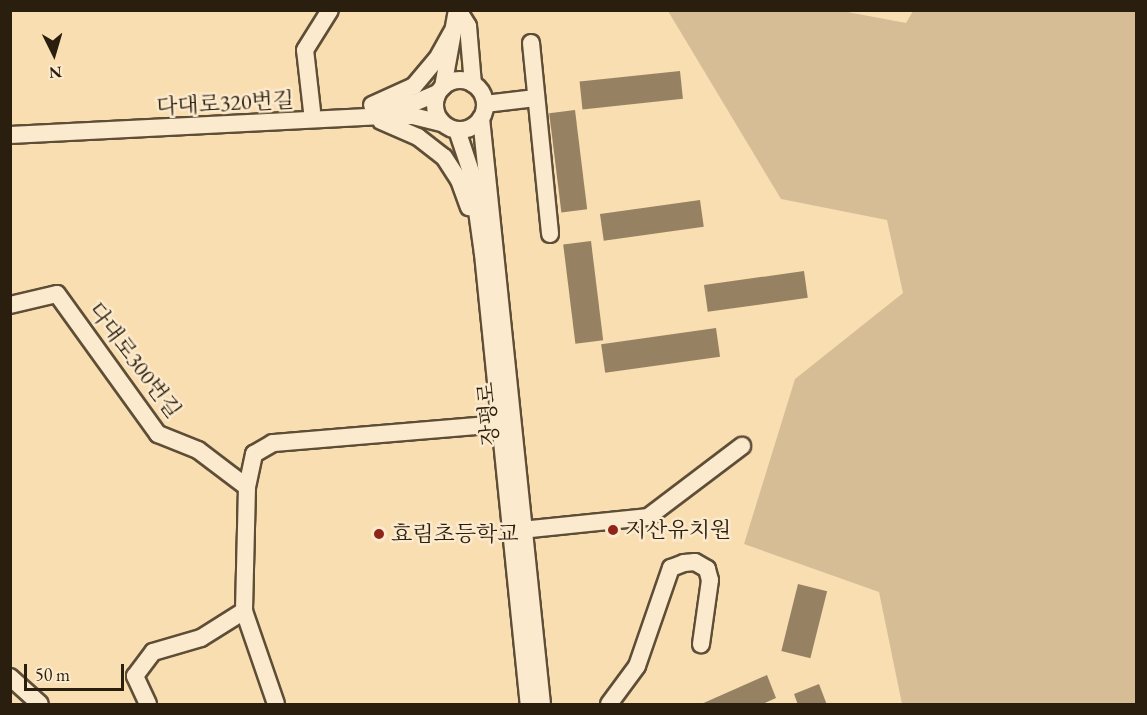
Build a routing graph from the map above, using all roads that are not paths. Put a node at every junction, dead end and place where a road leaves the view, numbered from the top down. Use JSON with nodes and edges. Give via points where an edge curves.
{"nodes":[{"id":1,"x":330,"y":10,"type":"edge"},
{"id":2,"x":458,"y":10,"type":"edge"},
{"id":3,"x":452,"y":32,"type":"junction"},
{"id":4,"x":531,"y":43,"type":"dead end"},
{"id":5,"x":473,"y":84,"type":"junction"},
{"id":6,"x":441,"y":90,"type":"junction"},
{"id":7,"x":536,"y":98,"type":"junction"},
{"id":8,"x":312,"y":111,"type":"junction"},
{"id":9,"x":483,"y":111,"type":"junction"},
{"id":10,"x":368,"y":112,"type":"junction"},
{"id":11,"x":441,"y":123,"type":"junction"},
{"id":12,"x":10,"y":124,"type":"edge"},
{"id":13,"x":457,"y":130,"type":"junction"},
{"id":14,"x":10,"y":135,"type":"edge"},
{"id":15,"x":479,"y":222,"type":"junction"},
{"id":16,"x":550,"y":234,"type":"dead end"},
{"id":17,"x":10,"y":305,"type":"edge"},
{"id":18,"x":505,"y":423,"type":"junction"},
{"id":19,"x":742,"y":446,"type":"dead end"},
{"id":20,"x":247,"y":487,"type":"junction"},
{"id":21,"x":518,"y":530,"type":"junction"},
{"id":22,"x":244,"y":610,"type":"junction"},
{"id":23,"x":701,"y":644,"type":"dead end"},
{"id":24,"x":10,"y":677,"type":"edge"},
{"id":25,"x":40,"y":705,"type":"edge"},
{"id":26,"x":148,"y":705,"type":"edge"},
{"id":27,"x":276,"y":705,"type":"edge"},
{"id":28,"x":529,"y":705,"type":"edge"},
{"id":29,"x":542,"y":705,"type":"edge"},
{"id":30,"x":609,"y":705,"type":"edge"}],
"edges":[{"from":1,"to":8,"type":"street","via":[[305,50]]},
{"from":2,"to":3,"type":"street"},
{"from":2,"to":5,"type":"street","via":[[468,26]]},
{"from":3,"to":6,"type":"street","via":[[452,49]]},
{"from":3,"to":10,"type":"street","via":[[437,59],[414,86]]},
{"from":4,"to":7,"type":"street"},
{"from":5,"to":6,"type":"street","via":[[453,81]]},
{"from":5,"to":9,"type":"street","via":[[482,92]]},
{"from":6,"to":10,"type":"street","name":"다대로320번길","via":[[414,103]]},
{"from":6,"to":11,"type":"street","via":[[435,107]]},
{"from":7,"to":9,"type":"street"},
{"from":7,"to":16,"type":"street"},
{"from":8,"to":10,"type":"street","name":"다대로320번길"},
{"from":8,"to":12,"type":"street","name":"다대로320번길"},
{"from":9,"to":13,"type":"street","via":[[473,127]]},
{"from":9,"to":18,"type":"street","name":"장평로"},
{"from":10,"to":11,"type":"street","name":"다대로320번길"},
{"from":10,"to":14,"type":"street","name":"다대로320번길"},
{"from":10,"to":15,"type":"street","via":[[399,126],[444,157]]},
{"from":11,"to":13,"type":"street"},
{"from":13,"to":15,"type":"street","name":"장평로","via":[[472,176]]},
{"from":15,"to":18,"type":"street","name":"장평로"},
{"from":17,"to":20,"type":"street","name":"다대로300번길","via":[[57,294],[158,434],[198,450]]},
{"from":18,"to":20,"type":"street","via":[[273,443],[254,454]]},
{"from":18,"to":21,"type":"street","name":"장평로"},
{"from":19,"to":21,"type":"street","via":[[648,517]]},
{"from":20,"to":22,"type":"street"},
{"from":21,"to":28,"type":"street","name":"장평로"},
{"from":21,"to":29,"type":"street","name":"장평로"},
{"from":22,"to":26,"type":"street","via":[[201,638],[153,652],[135,676]]},
{"from":22,"to":27,"type":"street"},
{"from":23,"to":30,"type":"street","via":[[710,580],[707,569],[695,562],[684,563],[670,568],[637,666]]},
{"from":24,"to":25,"type":"street"}]}
